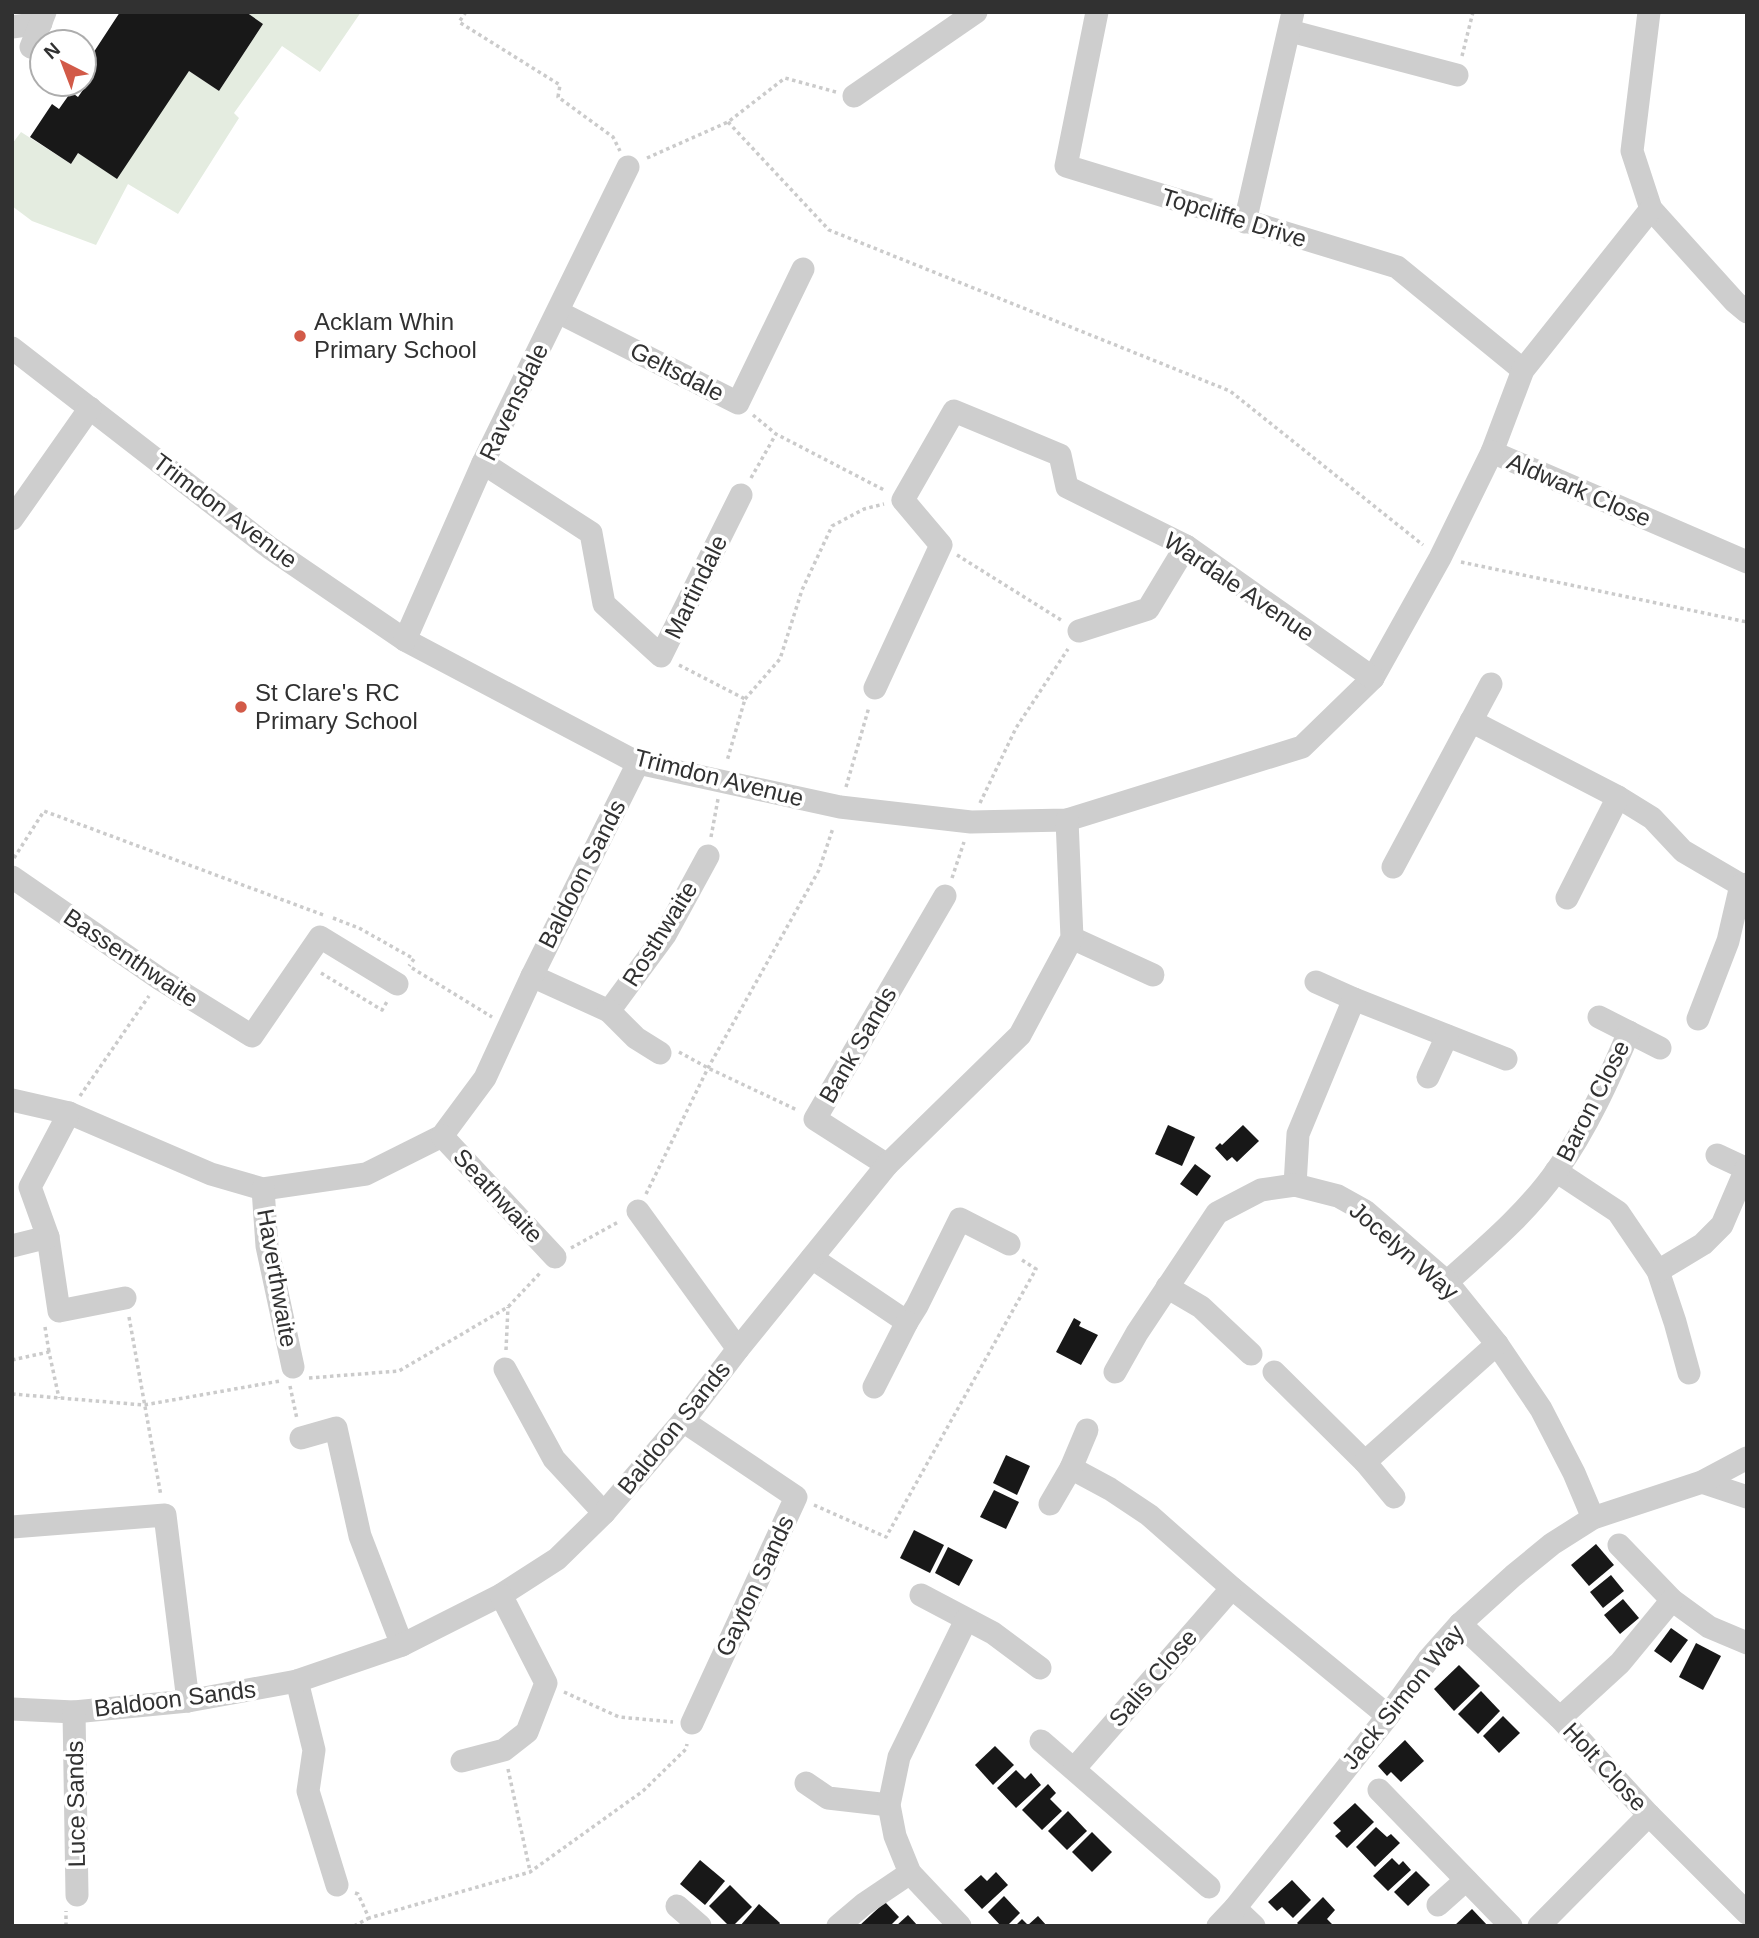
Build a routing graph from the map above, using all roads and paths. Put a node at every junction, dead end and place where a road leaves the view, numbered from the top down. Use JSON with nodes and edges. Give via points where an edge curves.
{"nodes":[{"id":1,"x":466,"y":12,"type":"edge"},
{"id":2,"x":976,"y":12,"type":"edge"},
{"id":3,"x":1097,"y":12,"type":"edge"},
{"id":4,"x":1473,"y":12,"type":"edge"},
{"id":5,"x":1649,"y":12,"type":"edge"},
{"id":6,"x":43,"y":18,"type":"edge"},
{"id":7,"x":1291,"y":22,"type":"edge"},
{"id":8,"x":12,"y":27,"type":"edge"},
{"id":9,"x":1457,"y":75,"type":"joint"},
{"id":10,"x":854,"y":96,"type":"joint"},
{"id":11,"x":727,"y":122,"type":"junction"},
{"id":12,"x":628,"y":167,"type":"junction"},
{"id":13,"x":1651,"y":209,"type":"junction"},
{"id":14,"x":1245,"y":222,"type":"junction"},
{"id":15,"x":803,"y":269,"type":"dead end"},
{"id":16,"x":1743,"y":301,"type":"edge"},
{"id":17,"x":558,"y":312,"type":"junction"},
{"id":18,"x":12,"y":348,"type":"edge"},
{"id":19,"x":1523,"y":370,"type":"junction"},
{"id":20,"x":737,"y":403,"type":"junction"},
{"id":21,"x":90,"y":408,"type":"junction"},
{"id":22,"x":776,"y":435,"type":"junction"},
{"id":23,"x":1492,"y":452,"type":"junction"},
{"id":24,"x":483,"y":463,"type":"junction"},
{"id":25,"x":741,"y":495,"type":"joint"},
{"id":26,"x":903,"y":500,"type":"junction"},
{"id":27,"x":12,"y":519,"type":"edge"},
{"id":28,"x":941,"y":545,"type":"junction"},
{"id":29,"x":1186,"y":546,"type":"junction"},
{"id":30,"x":1440,"y":558,"type":"junction"},
{"id":31,"x":1747,"y":562,"type":"edge"},
{"id":32,"x":1747,"y":622,"type":"edge"},
{"id":33,"x":1079,"y":631,"type":"junction"},
{"id":34,"x":405,"y":640,"type":"junction"},
{"id":35,"x":662,"y":656,"type":"junction"},
{"id":36,"x":1373,"y":678,"type":"junction"},
{"id":37,"x":1491,"y":684,"type":"dead end"},
{"id":38,"x":875,"y":688,"type":"joint"},
{"id":39,"x":745,"y":699,"type":"junction"},
{"id":40,"x":1471,"y":721,"type":"junction"},
{"id":41,"x":638,"y":763,"type":"junction"},
{"id":42,"x":721,"y":780,"type":"junction"},
{"id":43,"x":1618,"y":797,"type":"junction"},
{"id":44,"x":840,"y":807,"type":"junction"},
{"id":45,"x":1068,"y":820,"type":"junction"},
{"id":46,"x":971,"y":822,"type":"junction"},
{"id":47,"x":708,"y":856,"type":"joint"},
{"id":48,"x":12,"y":861,"type":"edge"},
{"id":49,"x":1393,"y":867,"type":"dead end"},
{"id":50,"x":12,"y":877,"type":"edge"},
{"id":51,"x":1744,"y":885,"type":"edge"},
{"id":52,"x":945,"y":896,"type":"joint"},
{"id":53,"x":1567,"y":898,"type":"dead end"},
{"id":54,"x":1072,"y":938,"type":"junction"},
{"id":55,"x":403,"y":975,"type":"joint"},
{"id":56,"x":1153,"y":975,"type":"dead end"},
{"id":57,"x":531,"y":976,"type":"junction"},
{"id":58,"x":160,"y":979,"type":"junction"},
{"id":59,"x":1317,"y":982,"type":"dead end"},
{"id":60,"x":1354,"y":999,"type":"junction"},
{"id":61,"x":610,"y":1011,"type":"junction"},
{"id":62,"x":1599,"y":1017,"type":"dead end"},
{"id":63,"x":1698,"y":1019,"type":"dead end"},
{"id":64,"x":1629,"y":1031,"type":"junction"},
{"id":65,"x":1447,"y":1036,"type":"junction"},
{"id":66,"x":1660,"y":1048,"type":"dead end"},
{"id":67,"x":660,"y":1053,"type":"joint"},
{"id":68,"x":1506,"y":1059,"type":"dead end"},
{"id":69,"x":708,"y":1068,"type":"junction"},
{"id":70,"x":1428,"y":1077,"type":"dead end"},
{"id":71,"x":12,"y":1100,"type":"edge"},
{"id":72,"x":69,"y":1113,"type":"junction"},
{"id":73,"x":815,"y":1119,"type":"junction"},
{"id":74,"x":442,"y":1136,"type":"junction"},
{"id":75,"x":1717,"y":1155,"type":"dead end"},
{"id":76,"x":887,"y":1165,"type":"junction"},
{"id":77,"x":1747,"y":1169,"type":"edge"},
{"id":78,"x":1556,"y":1171,"type":"junction"},
{"id":79,"x":1294,"y":1185,"type":"junction"},
{"id":80,"x":263,"y":1189,"type":"junction"},
{"id":81,"x":638,"y":1211,"type":"junction"},
{"id":82,"x":48,"y":1237,"type":"junction"},
{"id":83,"x":1009,"y":1244,"type":"joint"},
{"id":84,"x":12,"y":1246,"type":"edge"},
{"id":85,"x":555,"y":1257,"type":"junction"},
{"id":86,"x":812,"y":1258,"type":"junction"},
{"id":87,"x":1658,"y":1271,"type":"junction"},
{"id":88,"x":1447,"y":1282,"type":"junction"},
{"id":89,"x":1167,"y":1287,"type":"junction"},
{"id":90,"x":125,"y":1298,"type":"joint"},
{"id":91,"x":508,"y":1307,"type":"junction"},
{"id":92,"x":908,"y":1322,"type":"junction"},
{"id":93,"x":1497,"y":1344,"type":"junction"},
{"id":94,"x":738,"y":1349,"type":"junction"},
{"id":95,"x":1251,"y":1354,"type":"dead end"},
{"id":96,"x":12,"y":1360,"type":"edge"},
{"id":97,"x":505,"y":1369,"type":"joint"},
{"id":98,"x":1115,"y":1372,"type":"dead end"},
{"id":99,"x":1274,"y":1372,"type":"dead end"},
{"id":100,"x":291,"y":1373,"type":"junction"},
{"id":101,"x":1689,"y":1373,"type":"dead end"},
{"id":102,"x":874,"y":1387,"type":"dead end"},
{"id":103,"x":12,"y":1394,"type":"edge"},
{"id":104,"x":59,"y":1398,"type":"junction"},
{"id":105,"x":144,"y":1405,"type":"junction"},
{"id":106,"x":683,"y":1421,"type":"junction"},
{"id":107,"x":1087,"y":1430,"type":"dead end"},
{"id":108,"x":301,"y":1438,"type":"joint"},
{"id":109,"x":1747,"y":1458,"type":"edge"},
{"id":110,"x":1365,"y":1462,"type":"junction"},
{"id":111,"x":1071,"y":1468,"type":"junction"},
{"id":112,"x":1702,"y":1482,"type":"junction"},
{"id":113,"x":796,"y":1497,"type":"junction"},
{"id":114,"x":1394,"y":1497,"type":"dead end"},
{"id":115,"x":1747,"y":1497,"type":"edge"},
{"id":116,"x":1050,"y":1504,"type":"dead end"},
{"id":117,"x":604,"y":1513,"type":"junction"},
{"id":118,"x":164,"y":1515,"type":"junction"},
{"id":119,"x":1593,"y":1518,"type":"junction"},
{"id":120,"x":12,"y":1527,"type":"edge"},
{"id":121,"x":1619,"y":1545,"type":"dead end"},
{"id":122,"x":1232,"y":1588,"type":"junction"},
{"id":123,"x":501,"y":1595,"type":"junction"},
{"id":124,"x":921,"y":1595,"type":"dead end"},
{"id":125,"x":1672,"y":1600,"type":"junction"},
{"id":126,"x":966,"y":1620,"type":"junction"},
{"id":127,"x":1460,"y":1624,"type":"junction"},
{"id":128,"x":1747,"y":1643,"type":"edge"},
{"id":129,"x":402,"y":1645,"type":"junction"},
{"id":130,"x":1040,"y":1668,"type":"dead end"},
{"id":131,"x":297,"y":1681,"type":"junction"},
{"id":132,"x":546,"y":1683,"type":"junction"},
{"id":133,"x":188,"y":1702,"type":"junction"},
{"id":134,"x":12,"y":1709,"type":"edge"},
{"id":135,"x":74,"y":1712,"type":"junction"},
{"id":136,"x":1388,"y":1716,"type":"junction"},
{"id":137,"x":1560,"y":1718,"type":"junction"},
{"id":138,"x":692,"y":1723,"type":"junction"},
{"id":139,"x":1041,"y":1741,"type":"dead end"},
{"id":140,"x":504,"y":1750,"type":"junction"},
{"id":141,"x":463,"y":1761,"type":"dead end"},
{"id":142,"x":1074,"y":1769,"type":"junction"},
{"id":143,"x":806,"y":1783,"type":"dead end"},
{"id":144,"x":1378,"y":1790,"type":"dead end"},
{"id":145,"x":889,"y":1805,"type":"junction"},
{"id":146,"x":1650,"y":1815,"type":"junction"},
{"id":147,"x":530,"y":1872,"type":"junction"},
{"id":148,"x":910,"y":1873,"type":"junction"},
{"id":149,"x":1466,"y":1880,"type":"junction"},
{"id":150,"x":337,"y":1885,"type":"joint"},
{"id":151,"x":1209,"y":1887,"type":"dead end"},
{"id":152,"x":77,"y":1895,"type":"dead end"},
{"id":153,"x":1438,"y":1905,"type":"dead end"},
{"id":154,"x":677,"y":1906,"type":"dead end"},
{"id":155,"x":1235,"y":1908,"type":"junction"},
{"id":156,"x":1747,"y":1913,"type":"edge"},
{"id":157,"x":369,"y":1918,"type":"junction"},
{"id":158,"x":354,"y":1926,"type":"edge"},
{"id":159,"x":700,"y":1926,"type":"edge"},
{"id":160,"x":838,"y":1926,"type":"edge"},
{"id":161,"x":960,"y":1926,"type":"edge"},
{"id":162,"x":1218,"y":1926,"type":"edge"},
{"id":163,"x":1254,"y":1926,"type":"edge"},
{"id":164,"x":1511,"y":1926,"type":"edge"},
{"id":165,"x":1539,"y":1926,"type":"edge"}],
"edges":[{"from":1,"to":12,"type":"path","via":[[459,22],[559,85],[558,97],[613,137]]},
{"from":2,"to":10,"type":"street"},
{"from":3,"to":14,"type":"street","name":"Topcliffe Drive","via":[[1066,166]]},
{"from":4,"to":9,"type":"path"},
{"from":5,"to":13,"type":"street","via":[[1632,151]]},
{"from":6,"to":8,"type":"street"},
{"from":7,"to":9,"type":"street"},
{"from":7,"to":14,"type":"street"},
{"from":10,"to":11,"type":"path","via":[[785,78]]},
{"from":11,"to":12,"type":"path"},
{"from":11,"to":30,"type":"path","via":[[829,230],[1230,391]]},
{"from":12,"to":17,"type":"street","name":"Ravensdale"},
{"from":13,"to":16,"type":"street"},
{"from":13,"to":19,"type":"street","name":"Aldwark Close"},
{"from":14,"to":19,"type":"street","name":"Topcliffe Drive","via":[[1397,267]]},
{"from":15,"to":20,"type":"street","name":"Geltsdale"},
{"from":17,"to":20,"type":"street","name":"Geltsdale"},
{"from":17,"to":24,"type":"street","name":"Ravensdale"},
{"from":18,"to":21,"type":"street","name":"Trimdon Avenue"},
{"from":19,"to":23,"type":"street","name":"Aldwark Close"},
{"from":20,"to":22,"type":"path"},
{"from":21,"to":27,"type":"street"},
{"from":21,"to":34,"type":"street","name":"Trimdon Avenue","via":[[270,548]]},
{"from":22,"to":25,"type":"path"},
{"from":22,"to":26,"type":"path"},
{"from":23,"to":30,"type":"street","name":"Trimdon Avenue"},
{"from":23,"to":31,"type":"street","name":"Aldwark Close"},
{"from":24,"to":34,"type":"street","name":"Ravensdale"},
{"from":24,"to":35,"type":"street","name":"Martindale","via":[[590,533],[604,604]]},
{"from":25,"to":35,"type":"street","name":"Martindale"},
{"from":26,"to":28,"type":"street"},
{"from":26,"to":29,"type":"street","name":"Wardale Avenue","via":[[954,411],[1060,455],[1067,488]]},
{"from":26,"to":39,"type":"path","via":[[864,509],[832,526],[802,590],[780,659]]},
{"from":28,"to":33,"type":"path"},
{"from":28,"to":38,"type":"street"},
{"from":29,"to":33,"type":"street","via":[[1148,609]]},
{"from":29,"to":36,"type":"street","name":"Wardale Avenue"},
{"from":30,"to":32,"type":"path"},
{"from":30,"to":36,"type":"street","name":"Trimdon Avenue"},
{"from":33,"to":46,"type":"path","via":[[1016,728]]},
{"from":34,"to":41,"type":"street","name":"Trimdon Avenue"},
{"from":35,"to":39,"type":"path"},
{"from":36,"to":45,"type":"street","name":"Trimdon Avenue","via":[[1302,747]]},
{"from":37,"to":40,"type":"street"},
{"from":38,"to":44,"type":"path"},
{"from":39,"to":42,"type":"path"},
{"from":40,"to":43,"type":"street"},
{"from":40,"to":49,"type":"street"},
{"from":41,"to":42,"type":"street","name":"Trimdon Avenue"},
{"from":41,"to":57,"type":"street","name":"Baldoon Sands"},
{"from":42,"to":44,"type":"street","name":"Trimdon Avenue"},
{"from":42,"to":47,"type":"path"},
{"from":43,"to":51,"type":"street","via":[[1652,818],[1683,852]]},
{"from":43,"to":53,"type":"street"},
{"from":44,"to":46,"type":"street","name":"Trimdon Avenue"},
{"from":44,"to":69,"type":"path","via":[[819,870]]},
{"from":45,"to":46,"type":"street","name":"Trimdon Avenue"},
{"from":45,"to":54,"type":"street"},
{"from":46,"to":52,"type":"path"},
{"from":47,"to":61,"type":"street","name":"Rosthwaite","via":[[665,935]]},
{"from":48,"to":55,"type":"path","via":[[44,811],[359,928],[414,959]]},
{"from":50,"to":58,"type":"street","name":"Bassenthwaite"},
{"from":51,"to":63,"type":"street"},
{"from":52,"to":73,"type":"street","name":"Bank Sands"},
{"from":54,"to":56,"type":"street"},
{"from":54,"to":76,"type":"street","name":"Baldoon Sands","via":[[1020,1035]]},
{"from":55,"to":58,"type":"street","name":"Bassenthwaite","via":[[320,937],[252,1036]]},
{"from":57,"to":61,"type":"street","name":"Rosthwaite"},
{"from":57,"to":74,"type":"street","name":"Baldoon Sands","via":[[485,1078]]},
{"from":58,"to":72,"type":"path"},
{"from":59,"to":60,"type":"street"},
{"from":60,"to":65,"type":"street"},
{"from":60,"to":79,"type":"street","via":[[1298,1134]]},
{"from":61,"to":67,"type":"street","name":"Rosthwaite","via":[[636,1038]]},
{"from":62,"to":64,"type":"street","name":"Baron Close"},
{"from":64,"to":66,"type":"street","name":"Baron Close"},
{"from":64,"to":78,"type":"street","name":"Baron Close","via":[[1607,1084]]},
{"from":65,"to":68,"type":"street"},
{"from":65,"to":70,"type":"street"},
{"from":67,"to":69,"type":"path","via":[[676,1050]]},
{"from":69,"to":73,"type":"path"},
{"from":69,"to":81,"type":"path"},
{"from":71,"to":72,"type":"street","name":"Baldoon Sands"},
{"from":72,"to":80,"type":"street","name":"Baldoon Sands","via":[[211,1174]]},
{"from":72,"to":82,"type":"street","via":[[30,1187]]},
{"from":73,"to":76,"type":"street","name":"Bank Sands"},
{"from":74,"to":80,"type":"street","name":"Baldoon Sands","via":[[366,1174]]},
{"from":74,"to":85,"type":"street","name":"Seathwaite"},
{"from":75,"to":77,"type":"street"},
{"from":76,"to":86,"type":"street","name":"Baldoon Sands"},
{"from":77,"to":87,"type":"street","via":[[1722,1225],[1703,1244]]},
{"from":78,"to":87,"type":"street","name":"Baron Close","via":[[1618,1212]]},
{"from":78,"to":88,"type":"street","name":"Baron Close","via":[[1503,1231]]},
{"from":79,"to":88,"type":"street","name":"Jocelyn Way","via":[[1338,1196],[1364,1211]]},
{"from":79,"to":89,"type":"street","name":"Jocelyn Way","via":[[1261,1190],[1217,1213]]},
{"from":80,"to":100,"type":"street","name":"Haverthwaite","via":[[267,1245]]},
{"from":81,"to":85,"type":"path"},
{"from":81,"to":94,"type":"street"},
{"from":82,"to":84,"type":"street"},
{"from":82,"to":90,"type":"street","via":[[59,1311]]},
{"from":83,"to":92,"type":"street","via":[[960,1219]]},
{"from":83,"to":113,"type":"path","via":[[1021,1260],[1036,1269],[886,1537]]},
{"from":85,"to":91,"type":"path"},
{"from":86,"to":92,"type":"street"},
{"from":86,"to":94,"type":"street","name":"Baldoon Sands"},
{"from":87,"to":101,"type":"street","name":"Baron Close"},
{"from":88,"to":93,"type":"street","name":"Jocelyn Way"},
{"from":89,"to":95,"type":"street","via":[[1201,1307]]},
{"from":89,"to":98,"type":"street","name":"Jocelyn Way"},
{"from":90,"to":105,"type":"path"},
{"from":91,"to":97,"type":"path"},
{"from":91,"to":100,"type":"path","via":[[398,1371]]},
{"from":92,"to":102,"type":"street"},
{"from":93,"to":110,"type":"street"},
{"from":93,"to":119,"type":"street","name":"Jocelyn Way","via":[[1541,1409]]},
{"from":94,"to":106,"type":"street","name":"Baldoon Sands"},
{"from":96,"to":104,"type":"path","via":[[49,1352]]},
{"from":97,"to":117,"type":"street","via":[[554,1459]]},
{"from":99,"to":110,"type":"street"},
{"from":100,"to":105,"type":"path"},
{"from":100,"to":108,"type":"path"},
{"from":103,"to":104,"type":"path"},
{"from":104,"to":105,"type":"path"},
{"from":105,"to":118,"type":"path"},
{"from":106,"to":113,"type":"street","name":"Gayton Sands"},
{"from":106,"to":117,"type":"street","name":"Baldoon Sands"},
{"from":107,"to":111,"type":"street"},
{"from":108,"to":129,"type":"street","via":[[336,1428],[360,1536]]},
{"from":109,"to":112,"type":"street","name":"Jack Simon Way"},
{"from":110,"to":114,"type":"street"},
{"from":111,"to":116,"type":"street"},
{"from":111,"to":122,"type":"street","via":[[1149,1515]]},
{"from":112,"to":115,"type":"street"},
{"from":112,"to":119,"type":"street","name":"Jack Simon Way"},
{"from":113,"to":138,"type":"street","name":"Gayton Sands"},
{"from":117,"to":123,"type":"street","name":"Baldoon Sands","via":[[557,1559]]},
{"from":118,"to":120,"type":"street"},
{"from":118,"to":133,"type":"street"},
{"from":119,"to":127,"type":"street","name":"Jack Simon Way","via":[[1552,1544]]},
{"from":121,"to":125,"type":"street"},
{"from":122,"to":136,"type":"street"},
{"from":122,"to":142,"type":"street","name":"Salis Close"},
{"from":123,"to":129,"type":"street","name":"Baldoon Sands"},
{"from":123,"to":132,"type":"street"},
{"from":124,"to":126,"type":"street"},
{"from":125,"to":128,"type":"street","via":[[1709,1627]]},
{"from":125,"to":137,"type":"street","via":[[1620,1663]]},
{"from":126,"to":130,"type":"street","via":[[1010,1644]]},
{"from":126,"to":145,"type":"street","via":[[899,1757]]},
{"from":127,"to":136,"type":"street","name":"Jack Simon Way"},
{"from":127,"to":137,"type":"street","name":"Holt Close"},
{"from":129,"to":131,"type":"street","name":"Baldoon Sands"},
{"from":131,"to":133,"type":"street","name":"Baldoon Sands"},
{"from":131,"to":150,"type":"street","via":[[314,1750],[308,1791]]},
{"from":132,"to":138,"type":"path","via":[[619,1717]]},
{"from":132,"to":140,"type":"street","via":[[527,1732]]},
{"from":133,"to":135,"type":"street","name":"Baldoon Sands"},
{"from":134,"to":135,"type":"street","name":"Baldoon Sands"},
{"from":135,"to":152,"type":"street","name":"Luce Sands"},
{"from":136,"to":155,"type":"street","name":"Jack Simon Way"},
{"from":137,"to":146,"type":"street","name":"Holt Close"},
{"from":138,"to":147,"type":"path","via":[[686,1749],[643,1791]]},
{"from":139,"to":142,"type":"street"},
{"from":140,"to":141,"type":"street"},
{"from":140,"to":147,"type":"path"},
{"from":142,"to":151,"type":"street"},
{"from":143,"to":145,"type":"street","via":[[828,1798]]},
{"from":144,"to":149,"type":"street"},
{"from":145,"to":148,"type":"street"},
{"from":146,"to":156,"type":"street","name":"Holt Close"},
{"from":146,"to":165,"type":"street"},
{"from":147,"to":157,"type":"path"},
{"from":148,"to":160,"type":"street"},
{"from":148,"to":161,"type":"street"},
{"from":149,"to":153,"type":"street"},
{"from":149,"to":164,"type":"street"},
{"from":150,"to":157,"type":"path","via":[[358,1894]]},
{"from":154,"to":159,"type":"street"},
{"from":155,"to":162,"type":"street","name":"Jack Simon Way"},
{"from":155,"to":163,"type":"street"},
{"from":157,"to":158,"type":"path"}]}
